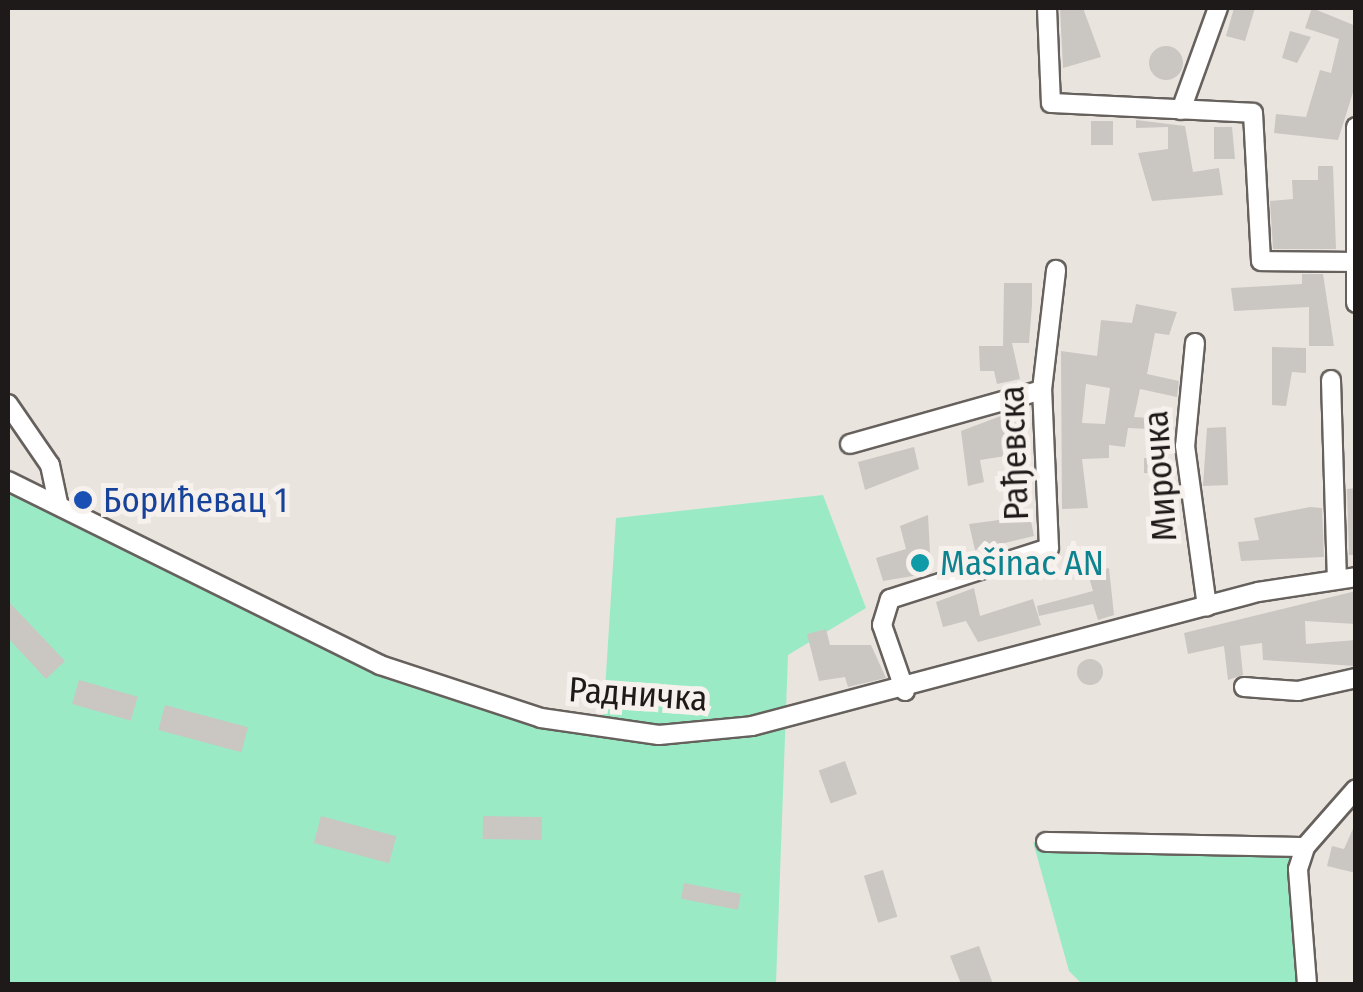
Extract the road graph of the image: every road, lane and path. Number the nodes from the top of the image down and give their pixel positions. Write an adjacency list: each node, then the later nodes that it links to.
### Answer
1 (1047, 8): 3 (street)
2 (1218, 8): 3 (street)
3 (1182, 110): 5 (street)
4 (1356, 127): 5 (street)
5 (1350, 262): 7 (street)
6 (1056, 270): 10 (street, Рађевска)
7 (1356, 303)
8 (1196, 342): 16 (street, Мирочка)
9 (1331, 380): 15 (street)
10 (1042, 390): 12 (street); 19 (street, Рађевска)
11 (8, 404): 14 (street)
12 (850, 444)
13 (8, 481): 14 (street, Радничка)
14 (58, 504): 19 (street, Радничка)
15 (1346, 577): 16 (street, Радничка)
16 (1207, 606): 19 (street, Радничка)
17 (1356, 678): 18 (street)
18 (1244, 687)
19 (906, 691)
20 (1356, 789): 22 (street)
21 (1046, 842): 22 (street)
22 (1305, 846): 23 (street)
23 (1306, 984)

